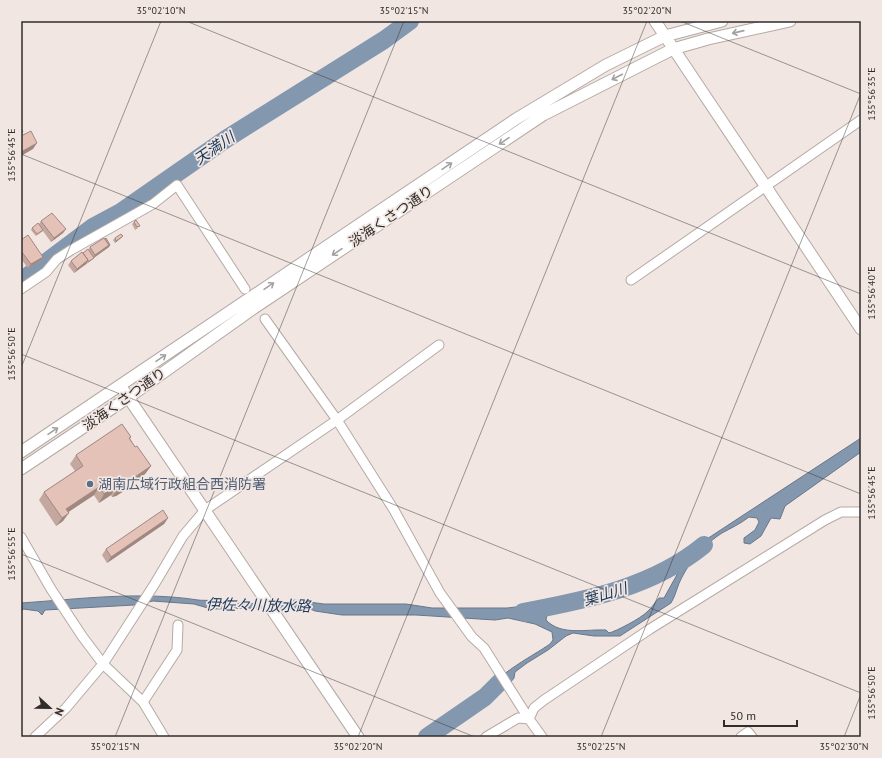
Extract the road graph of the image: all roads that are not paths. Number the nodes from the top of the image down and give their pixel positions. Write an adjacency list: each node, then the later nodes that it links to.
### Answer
1 (655, 21): 4 (street)
2 (722, 21): 4 (street, 淡海くさつ通り)
3 (790, 21): 5 (street, 淡海くさつ通り, one-way to 5)
4 (665, 36): 5 (street); 14 (street, 淡海くさつ通り, one-way to 4)
5 (673, 49): 7 (street); 15 (street, 淡海くさつ通り, one-way to 15)
6 (861, 120): 7 (street)
7 (765, 187): 8 (street); 12 (street)
8 (631, 280)
9 (21, 289): 10 (street)
10 (245, 289)
11 (265, 319): 16 (street)
12 (861, 329)
13 (439, 345): 16 (street)
14 (120, 386): 15 (street); 17 (street, 淡海くさつ通り, one-way to 14)
15 (129, 397): 18 (street, 淡海くさつ通り); 19 (street)
16 (337, 420): 19 (street); 25 (street)
17 (21, 452)
18 (21, 469)
19 (205, 510): 23 (street); 28 (street)
20 (861, 512): 25 (street)
21 (21, 537): 23 (street)
22 (178, 624): 24 (street)
23 (103, 664): 24 (street); 26 (street)
24 (143, 702): 27 (street)
25 (529, 719): 29 (street); 30 (street)
26 (35, 737)
27 (164, 737)
28 (358, 737)
29 (486, 737)
30 (542, 737)
31 (741, 737): 32 (street)
32 (752, 737)

